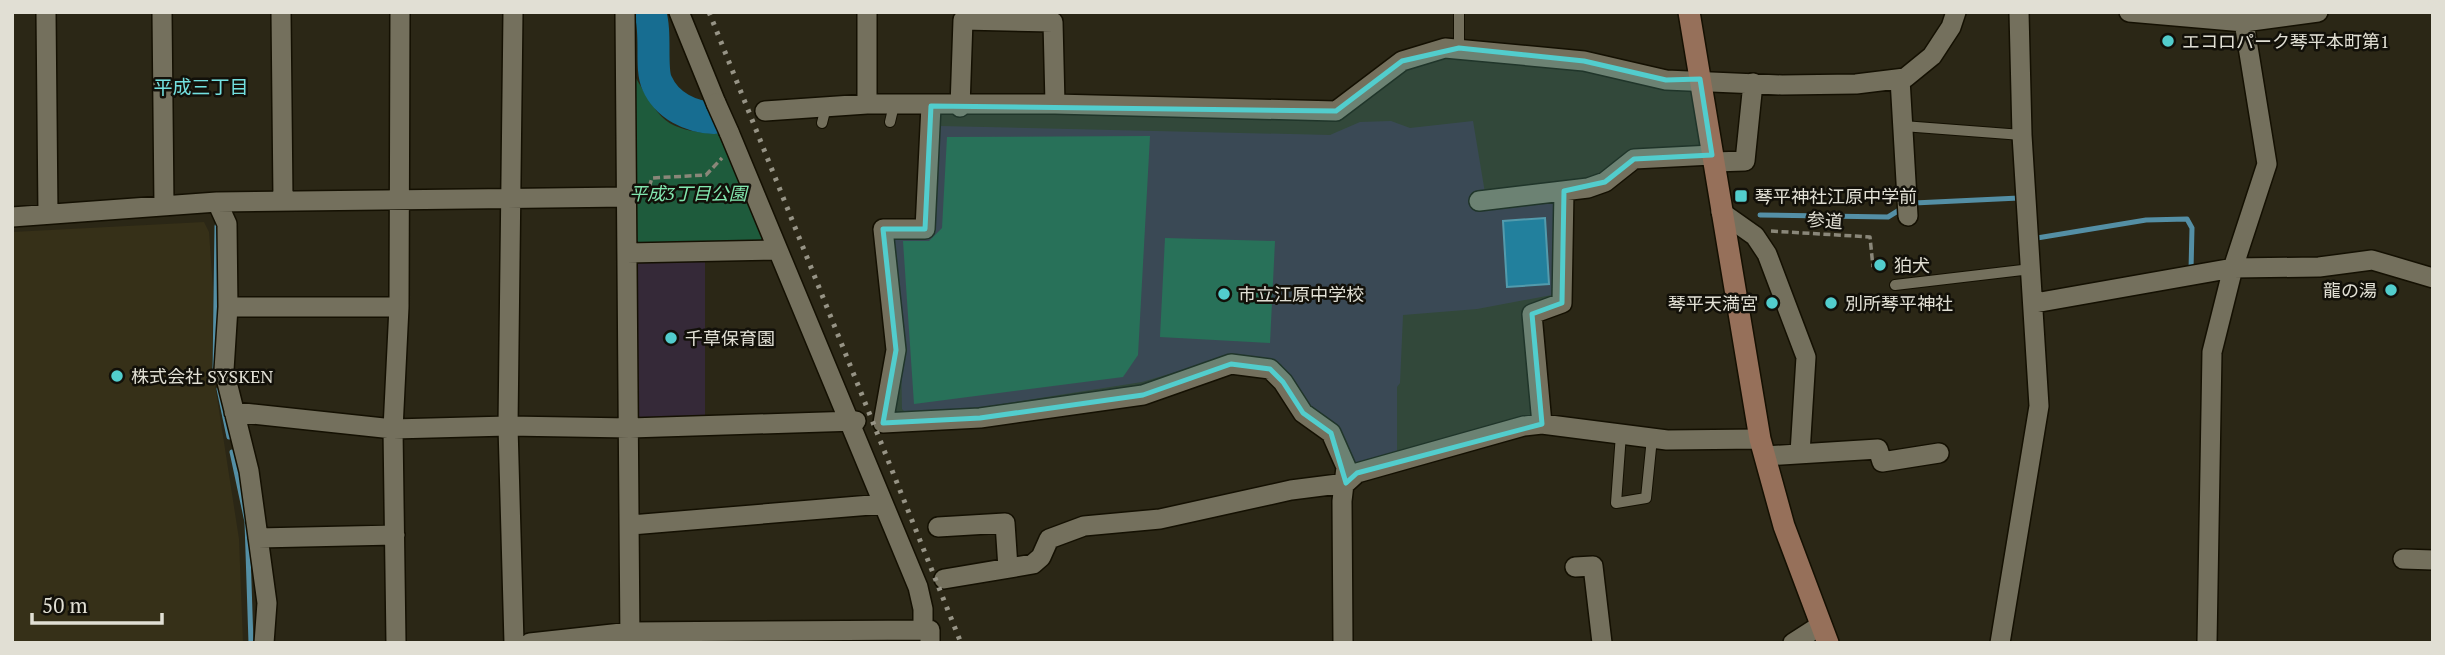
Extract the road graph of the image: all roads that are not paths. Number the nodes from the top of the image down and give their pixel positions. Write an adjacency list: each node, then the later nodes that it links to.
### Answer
1 (46, 12): 37 (street)
2 (162, 12): 35 (street)
3 (281, 12): 30 (street)
4 (400, 12): 32 (street)
5 (513, 12): 31 (street)
6 (625, 12): 29 (street)
7 (679, 12): 40 (street, bridge)
8 (867, 12): 20 (street)
9 (1459, 12): 16 (lane)
10 (1689, 12): 17 (street)
11 (1956, 12): 18 (street)
12 (2019, 12): 26 (street)
13 (2129, 12): 15 (street)
14 (2318, 12): 15 (street)
15 (2244, 22): 42 (street)
16 (1459, 48): 17 (street); 21 (street)
17 (1700, 79): 19 (street); 27 (street)
18 (1900, 79): 19 (street); 25 (street)
19 (1753, 83): 27 (street)
20 (867, 104): 22 (street); 24 (street)
21 (1055, 104): 23 (street); 23 (street)
22 (931, 106): 23 (street); 60 (street)
23 (960, 107)
24 (765, 111)
25 (1903, 127): 26 (lane); 38 (street)
26 (2022, 135): 43 (street)
27 (1713, 158): 28 (street); 36 (street)
28 (1564, 191): 33 (street); 51 (street)
29 (636, 197): 31 (street); 41 (street)
30 (283, 199): 32 (street); 34 (street)
31 (511, 199): 32 (street); 52 (street)
32 (399, 200): 48 (street)
33 (1479, 201)
34 (217, 202): 35 (street); 47 (street)
35 (164, 206): 37 (street)
36 (1721, 212): 57 (street); 58 (street)
37 (47, 215): 39 (street)
38 (1908, 216)
39 (12, 217)
40 (776, 250): 41 (street); 50 (street)
41 (627, 253): 53 (street)
42 (2232, 268): 44 (street); 46 (street); 82 (street)
43 (2032, 269): 45 (lane); 46 (street)
44 (2433, 278)
45 (1895, 285)
46 (2035, 303): 81 (street)
47 (228, 307): 48 (street); 49 (street)
48 (399, 307): 54 (street)
49 (234, 412): 54 (street); 65 (street)
50 (853, 421): 53 (street); 61 (street)
51 (1542, 424): 55 (street); 60 (street)
52 (508, 426): 53 (street); 54 (street); 76 (street)
53 (630, 428): 62 (street)
54 (393, 429): 64 (street)
55 (1621, 434): 56 (street); 56 (lane)
56 (1652, 438): 57 (street)
57 (1763, 448): 58 (street); 71 (street)
58 (1800, 453): 59 (street)
59 (1939, 453)
60 (1346, 483): 69 (street); 78 (street)
61 (883, 504): 62 (street); 72 (street)
62 (631, 525): 73 (street)
63 (937, 527): 69 (street)
64 (395, 535): 65 (street); 75 (street)
65 (258, 538): 74 (street)
66 (2403, 559): 67 (street)
67 (2433, 560)
68 (1575, 567): 79 (street)
69 (1008, 568): 70 (street)
70 (944, 579)
71 (1824, 634): 80 (street)
72 (926, 636): 73 (street)
73 (630, 638): 77 (street)
74 (264, 643)
75 (396, 643)
76 (514, 643)
77 (530, 643)
78 (1343, 643)
79 (1602, 643)
80 (1793, 643)
81 (2000, 643)
82 (2207, 643)

